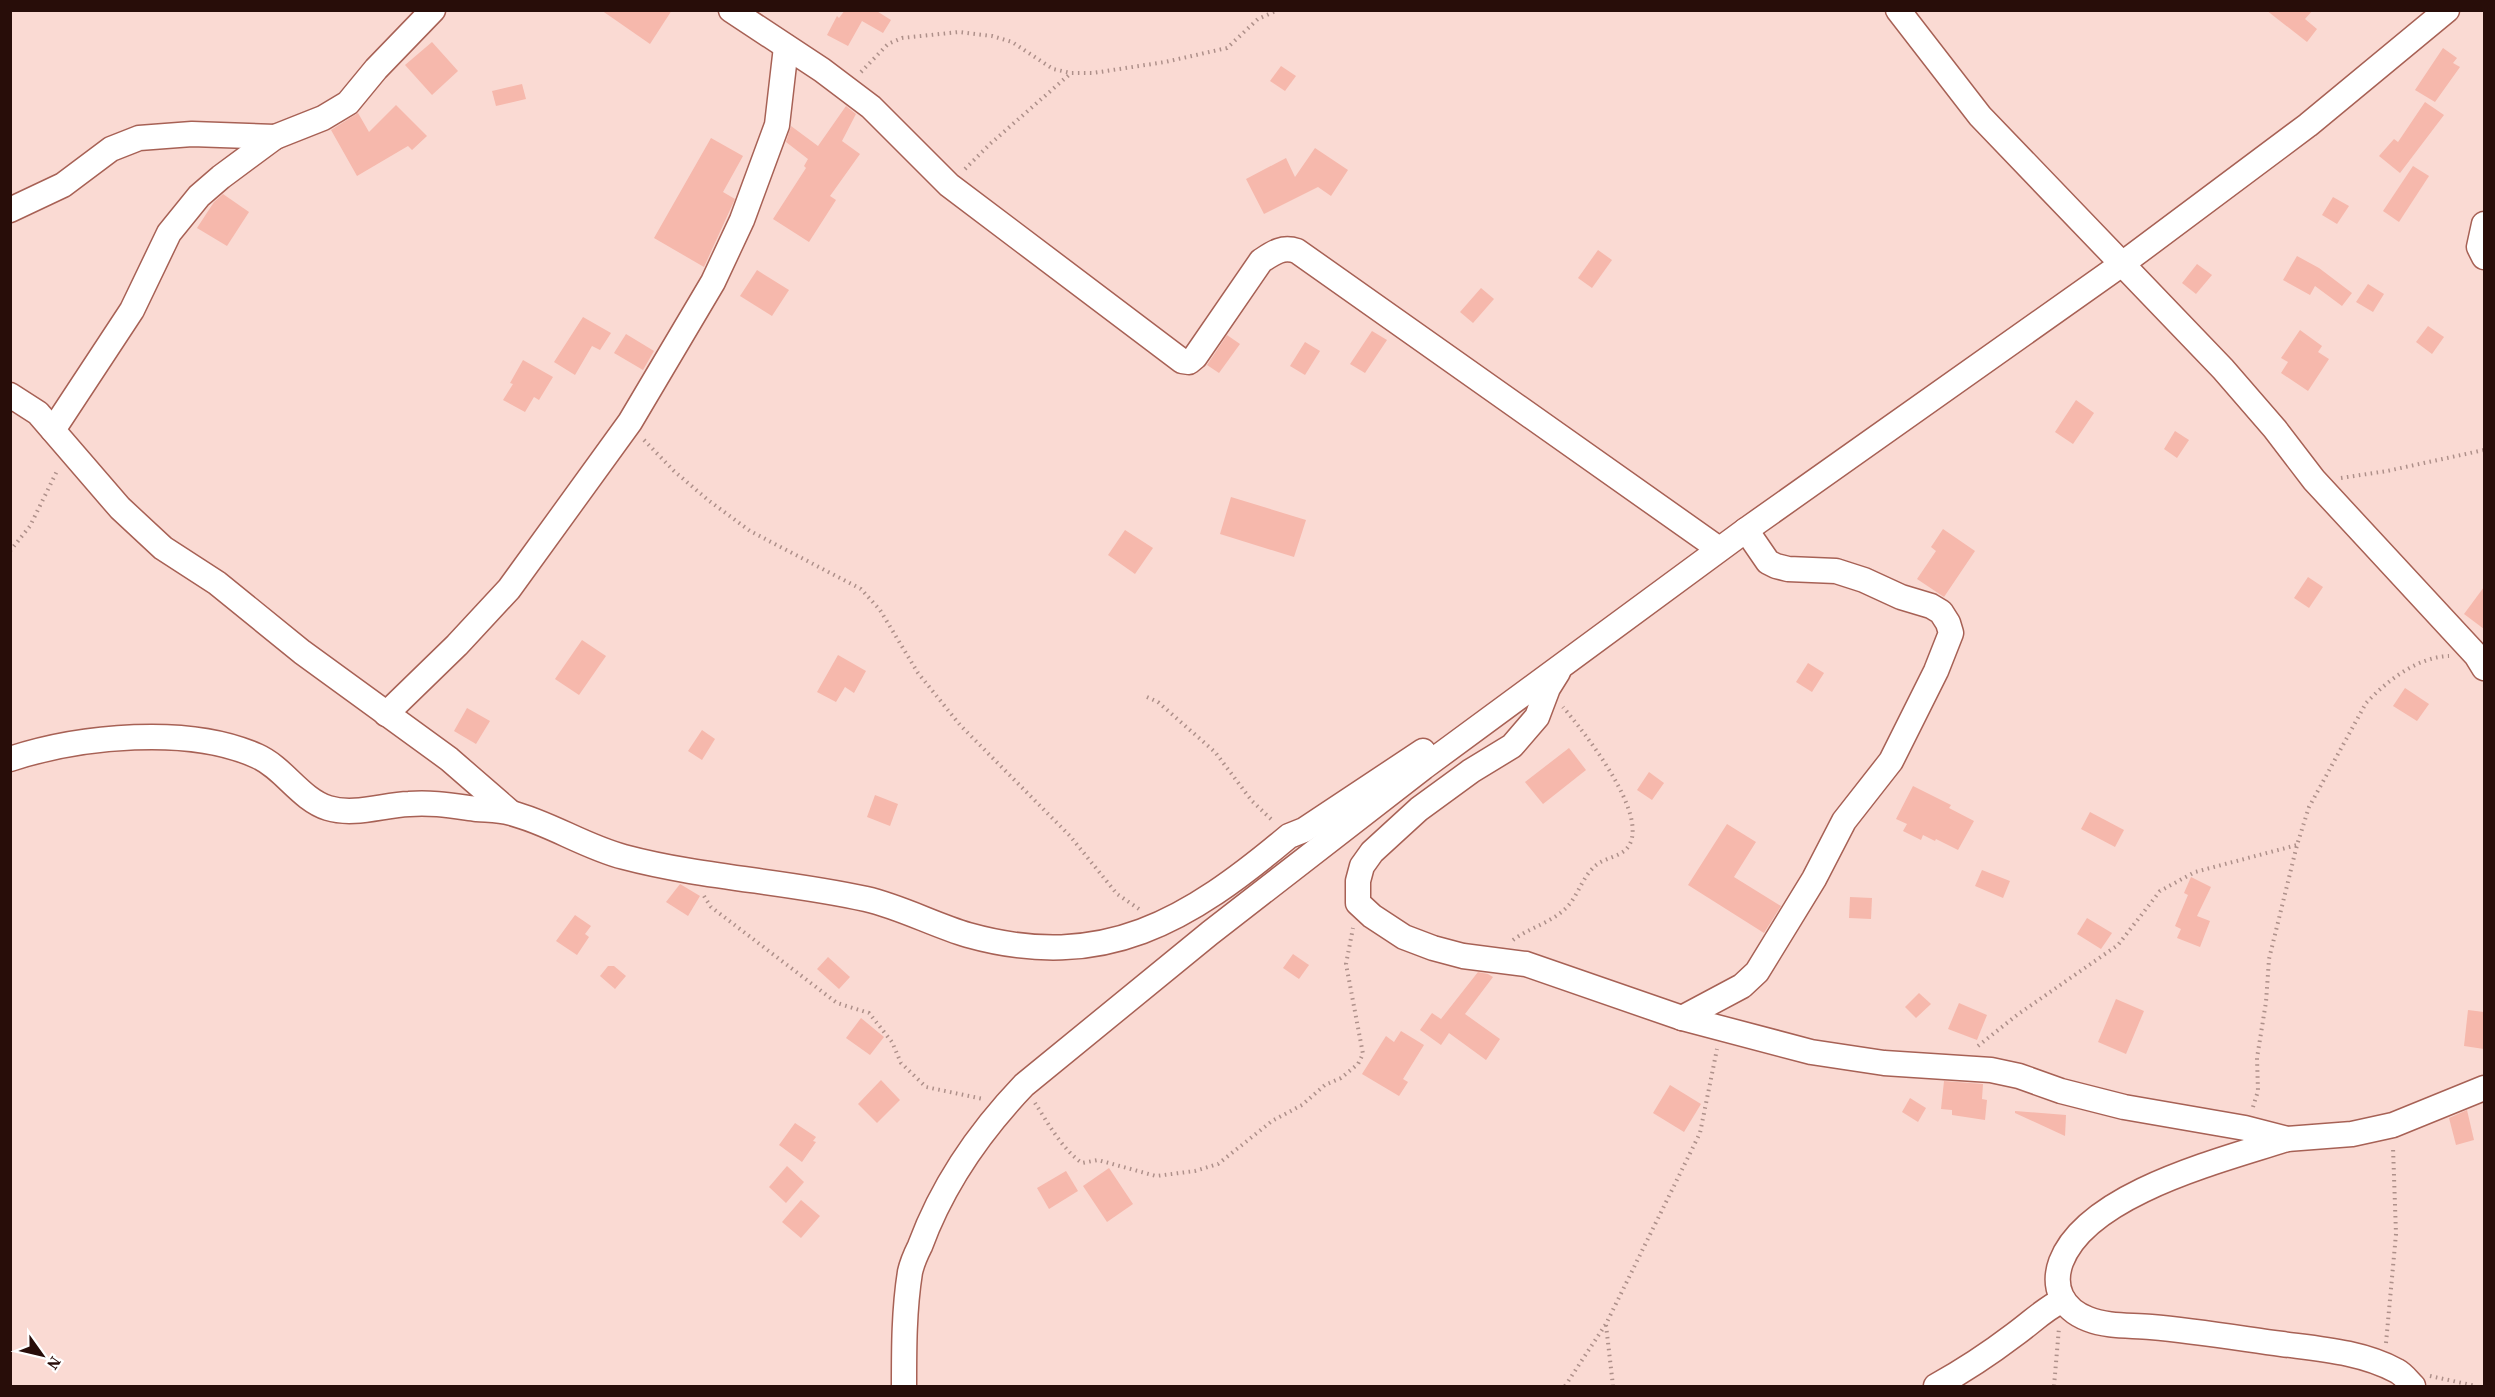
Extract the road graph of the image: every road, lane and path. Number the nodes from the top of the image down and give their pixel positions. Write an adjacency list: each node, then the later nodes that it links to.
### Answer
1 (433, 10): 9 (street)
2 (731, 10): 6 (street)
3 (1278, 10): 7 (path)
4 (1898, 10): 14 (street)
5 (2447, 10): 14 (street)
6 (786, 47): 8 (street); 16 (street)
7 (1071, 73): 8 (path); 10 (path)
8 (846, 88): 10 (street)
9 (275, 138): 11 (street); 17 (street)
10 (949, 185): 21 (street)
11 (10, 210)
12 (2484, 224): 13 (street)
13 (2484, 257)
14 (2122, 264): 19 (street); 20 (street)
15 (10, 395): 17 (street)
16 (630, 422): 27 (street); 35 (path)
17 (59, 437): 22 (path); 27 (street)
18 (2484, 450): 19 (path)
19 (2314, 480): 23 (street)
20 (1746, 530): 21 (street); 37 (street)
21 (1719, 549): 24 (street)
22 (10, 551)
23 (2480, 662): 32 (path)
24 (1561, 667): 25 (street); 28 (street)
25 (1548, 688): 34 (street); 36 (path)
26 (1147, 697): 31 (path)
27 (386, 714): 30 (street)
28 (1486, 722): 31 (street); 40 (street)
29 (10, 759): 30 (street)
30 (510, 812): 35 (street)
31 (1289, 836): 35 (street)
32 (2297, 845): 39 (path); 44 (path)
33 (701, 890): 42 (path)
34 (1358, 903): 36 (street); 40 (path)
35 (1167, 921)
36 (1486, 960): 37 (street)
37 (1682, 1018): 38 (street)
38 (1720, 1027): 39 (street); 47 (path)
39 (1954, 1066): 44 (street)
40 (1024, 1085): 42 (street)
41 (2484, 1088): 43 (street)
42 (1003, 1107): 49 (street)
43 (2393, 1125): 45 (street); 48 (path)
44 (2245, 1128): 45 (street)
45 (2286, 1139): 46 (street)
46 (2058, 1302): 48 (street); 52 (street); 53 (path)
47 (1606, 1324): 50 (path); 51 (path)
48 (2398, 1374): 54 (path)
49 (904, 1386)
50 (1565, 1386)
51 (1613, 1386)
52 (1936, 1386)
53 (2054, 1386)
54 (2476, 1386)

